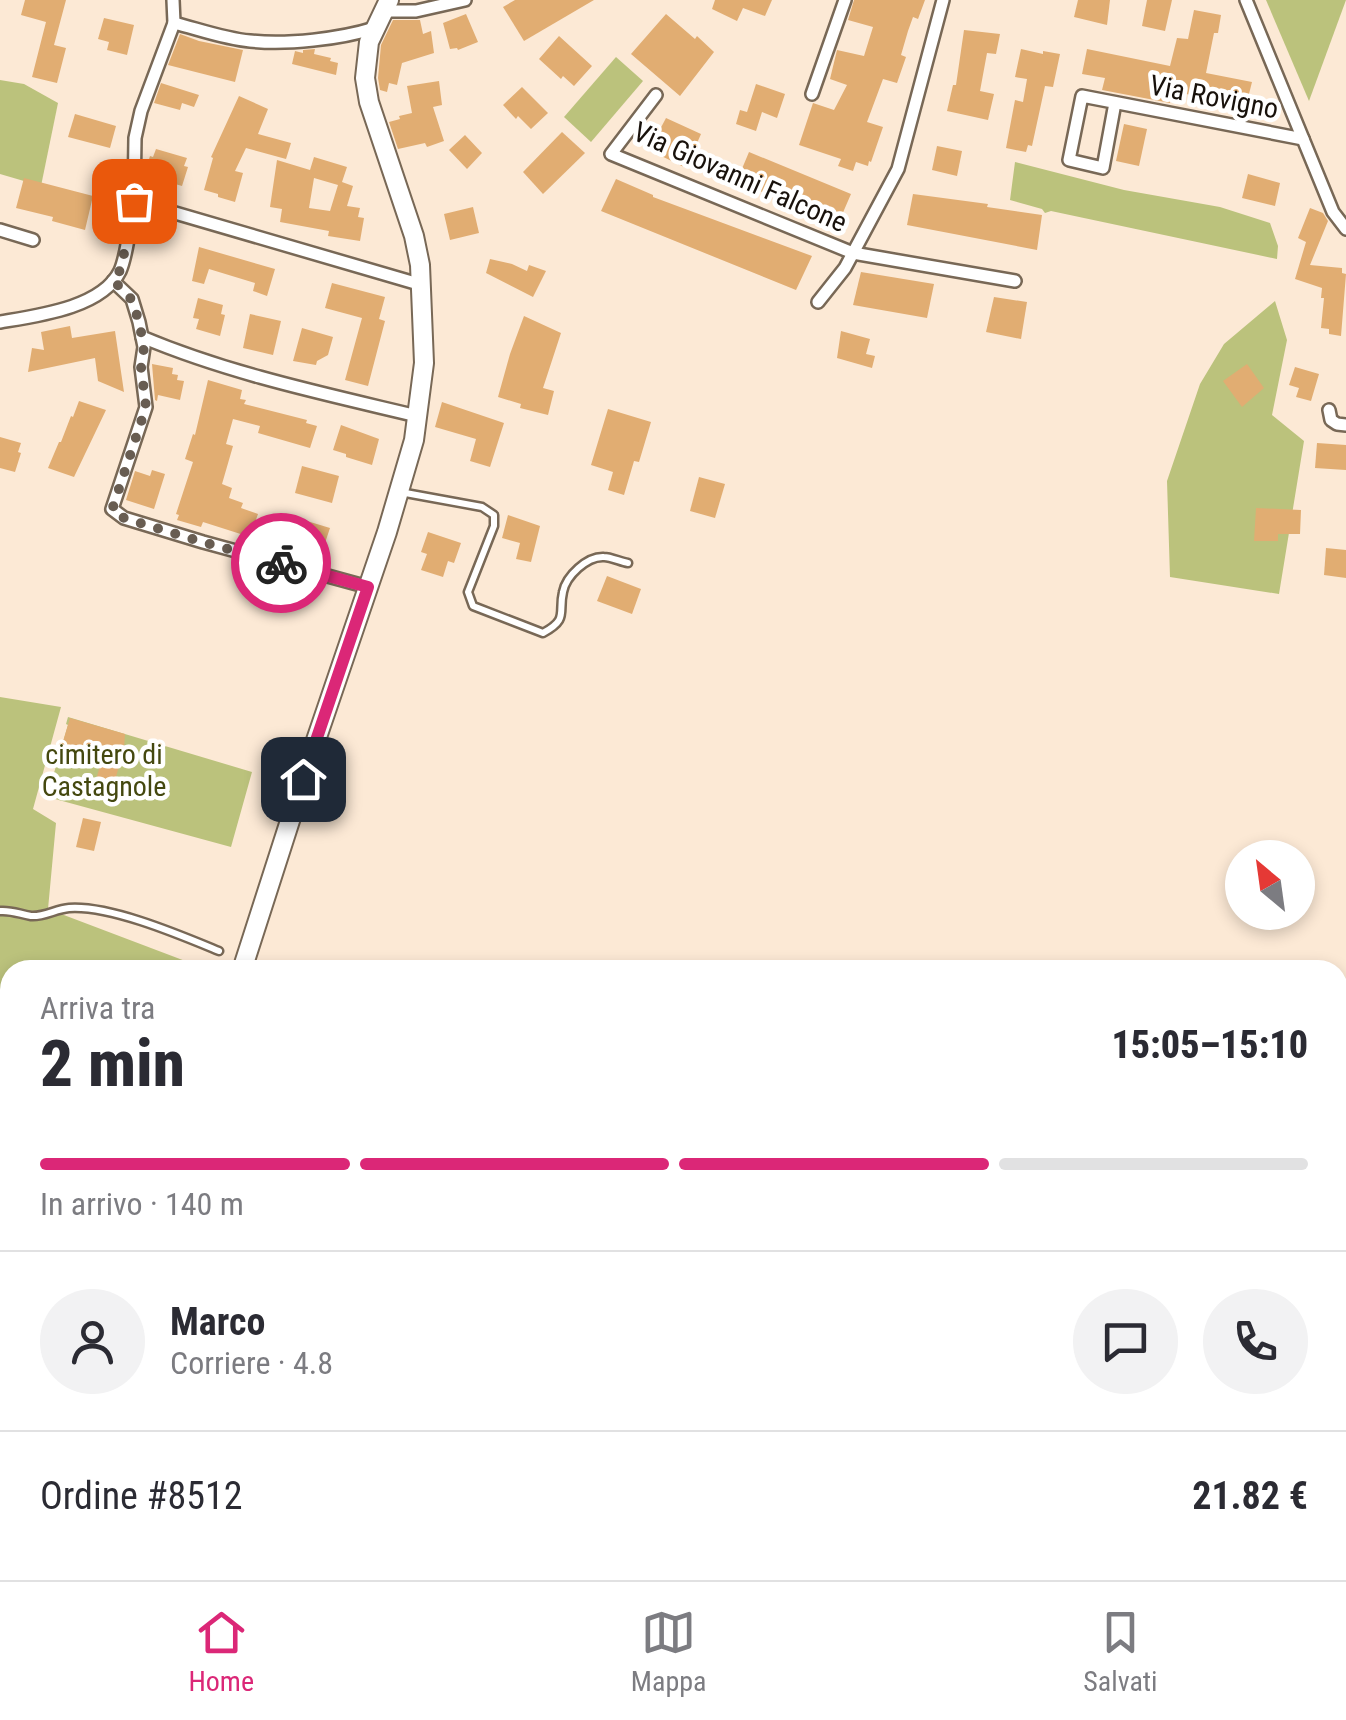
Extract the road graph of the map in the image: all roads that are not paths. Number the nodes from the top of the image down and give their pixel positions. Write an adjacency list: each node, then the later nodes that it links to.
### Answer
1 (174, 0): 7 (street)
2 (465, 0): 6 (street)
3 (845, 0): 8 (street)
4 (942, 0): 16 (street)
5 (1246, 0): 11 (street)
6 (382, 13): 7 (street); 19 (main road)
7 (174, 22): 12 (street)
8 (812, 94)
9 (656, 95): 16 (street, Via Giovanni Falcone)
10 (1116, 104): 10 (street, Via Rovigno); 11 (street, Via Rovigno)
11 (1303, 139): 13 (street)
12 (134, 201): 17 (street); 19 (street)
13 (1346, 229)
14 (0, 230): 15 (street)
15 (32, 240)
16 (853, 253): 18 (street); 20 (street)
17 (113, 280): 21 (street); 22 (street)
18 (1015, 280)
19 (422, 285): 24 (main road)
20 (818, 302)
21 (0, 322)
22 (142, 337): 24 (street); 28 (street)
23 (1330, 410): 25 (street)
24 (418, 416): 26 (main road)
25 (1346, 425)
26 (399, 492): 27 (lane); 28 (main road)
27 (628, 563)
28 (368, 587): 31 (main road)
29 (0, 910): 30 (lane)
30 (219, 951)
31 (245, 960)

